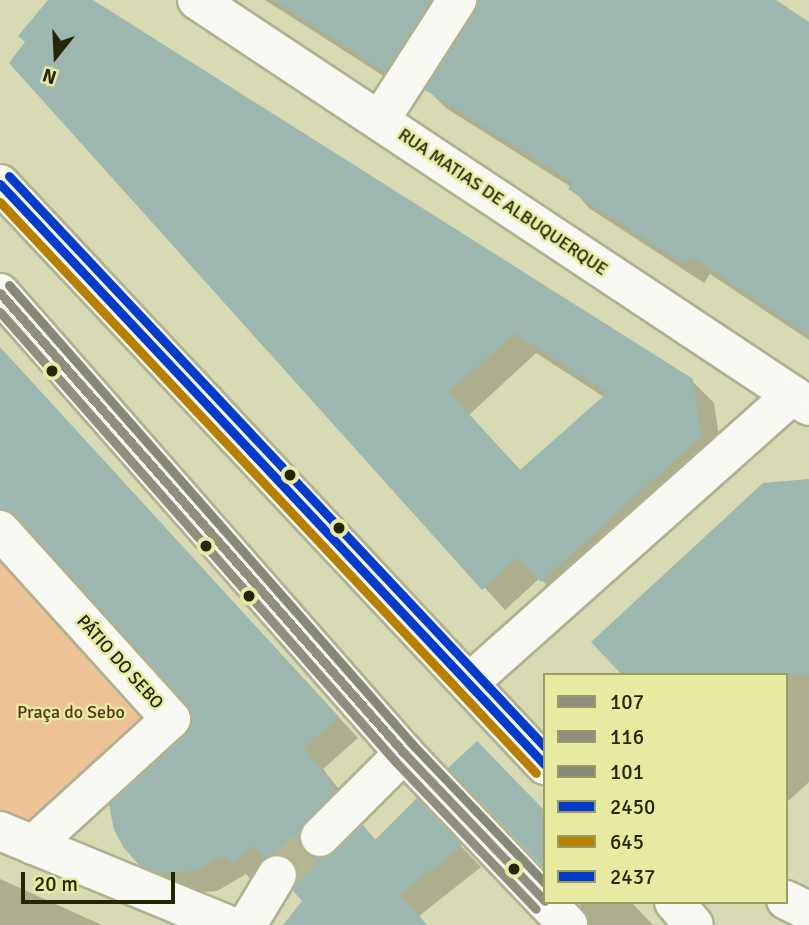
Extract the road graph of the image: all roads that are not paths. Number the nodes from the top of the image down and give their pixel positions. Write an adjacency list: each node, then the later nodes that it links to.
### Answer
1 (197, 0): 3 (street, RUA MATIAS DE ALBUQUERQUE)
2 (457, 0): 3 (street)
3 (380, 120): 6 (street, RUA MATIAS DE ALBUQUERQUE)
4 (0, 184): 8 (street)
5 (0, 293): 9 (street)
6 (800, 400): 8 (street)
7 (0, 530): 12 (street, PÁTIO DO SEBO)
8 (469, 683): 10 (street)
9 (404, 753): 11 (street); 14 (street)
10 (543, 763)
11 (320, 837)
12 (16, 838): 19 (street)
13 (277, 875): 20 (street)
14 (543, 900)
15 (788, 901): 18 (street)
16 (547, 904): 21 (street)
17 (676, 904): 22 (street)
18 (809, 911)
19 (228, 925)
20 (247, 925)
21 (568, 925)
22 (694, 925)

